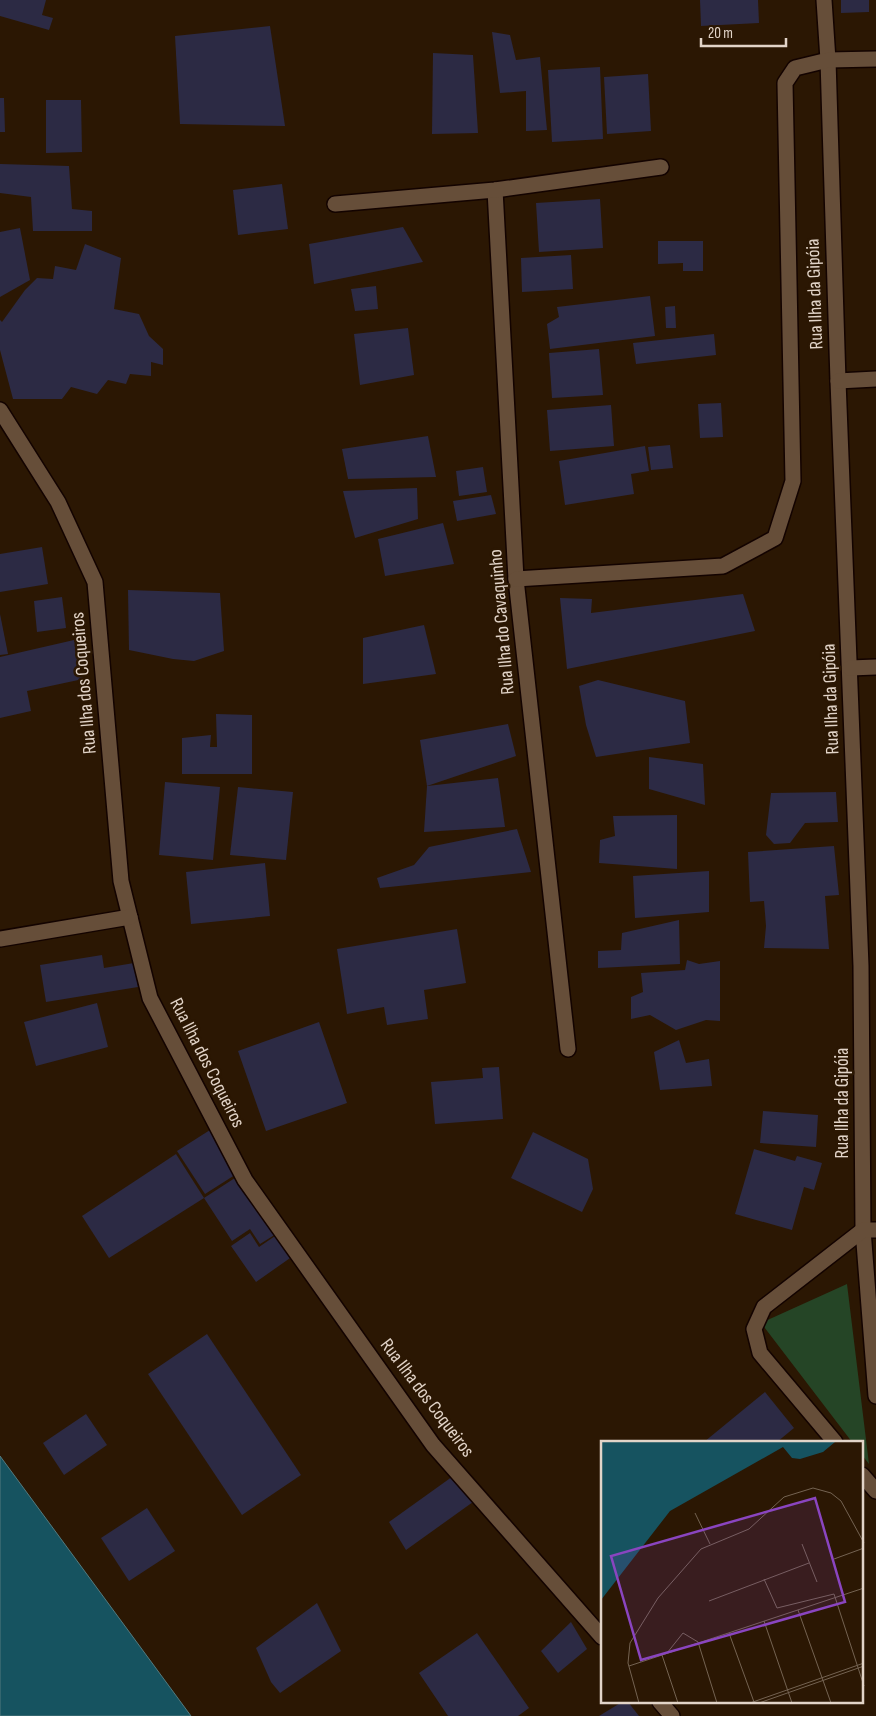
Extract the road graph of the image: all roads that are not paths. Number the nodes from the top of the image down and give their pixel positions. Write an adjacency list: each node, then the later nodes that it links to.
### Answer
1 (824, 0): 3 (street, Rua Ilha da Gipóia)
2 (876, 59): 3 (street)
3 (828, 60): 8 (street, Rua Ilha da Gipóia); 10 (street)
4 (661, 167): 5 (street)
5 (496, 190): 6 (street); 10 (street, Rua Ilha do Cavaquinho)
6 (335, 204)
7 (876, 378): 8 (street)
8 (838, 381): 12 (street, Rua Ilha da Gipóia)
9 (0, 410): 13 (street, Rua Ilha dos Coqueiros)
10 (516, 579): 16 (street, Rua Ilha do Cavaquinho)
11 (876, 667): 12 (street)
12 (850, 668): 15 (street, Rua Ilha da Gipóia)
13 (130, 917): 14 (street); 22 (street, Rua Ilha dos Coqueiros)
14 (0, 940)
15 (869, 966): 17 (street, Rua Ilha da Gipóia)
16 (568, 1049)
17 (869, 1230): 18 (street, Rua Ilha da Gipóia); 19 (street)
18 (876, 1396)
19 (834, 1441)
20 (864, 1477): 21 (street)
21 (876, 1491)
22 (601, 1636)
23 (662, 1704): 24 (street)
24 (672, 1716)

